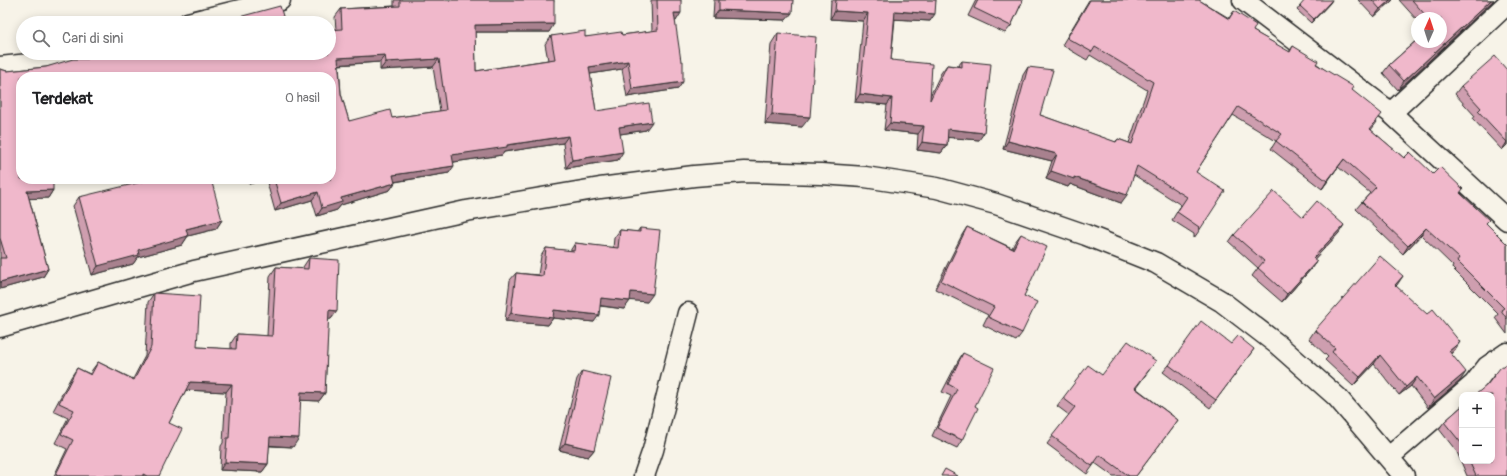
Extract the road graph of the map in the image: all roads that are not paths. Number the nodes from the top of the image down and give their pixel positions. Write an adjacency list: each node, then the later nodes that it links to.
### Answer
1 (280, 0): 4 (street)
2 (1242, 0): 7 (street)
3 (1507, 4): 7 (street)
4 (216, 16)
5 (50, 60): 6 (street)
6 (0, 67)
7 (1391, 114): 8 (street)
8 (1507, 220)
9 (688, 313): 13 (street)
10 (0, 327): 12 (street)
11 (1507, 353): 12 (street)
12 (1389, 457): 14 (street)
13 (644, 476)
14 (1404, 476)

